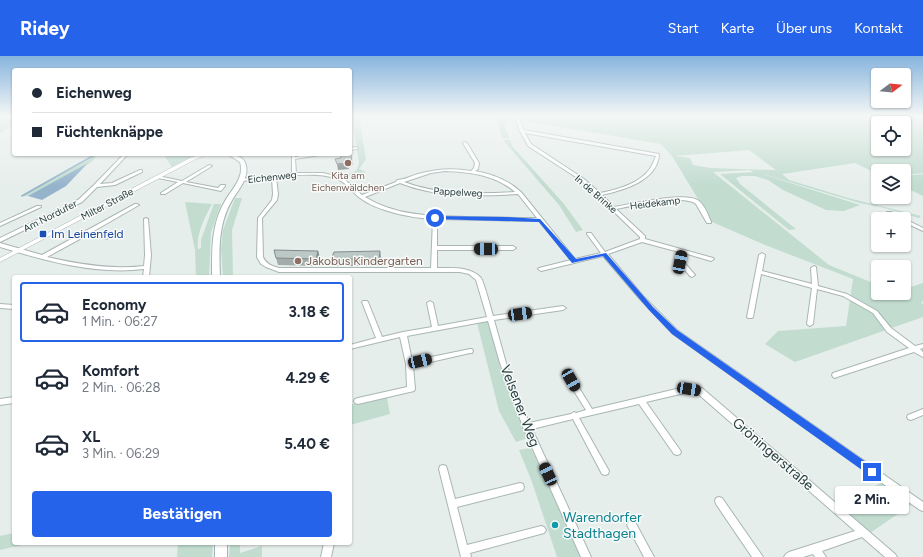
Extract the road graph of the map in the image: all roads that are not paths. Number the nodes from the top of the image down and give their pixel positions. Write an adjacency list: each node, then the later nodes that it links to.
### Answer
1 (526, 139): 25 (street, In de Brinke)
2 (571, 139): 25 (street)
3 (465, 144): 14 (street)
4 (356, 148): 5 (street)
5 (352, 149)
6 (124, 156): 21 (street, Am Nordufer)
7 (196, 156): 11 (street, Milter Straße)
8 (200, 156): 11 (street, Milter Straße)
9 (233, 156): 18 (main road)
10 (293, 156): 15 (street)
11 (192, 159): 17 (street, Milter Straße)
12 (210, 166): 20 (street)
13 (141, 171): 21 (street)
14 (474, 172): 19 (street); 24 (street)
15 (294, 174): 16 (street, Eichenweg); 26 (street, Eichenweg)
16 (274, 176): 18 (street, Eichenweg); 55 (street)
17 (159, 177): 20 (street); 45 (street, Milter Straße)
18 (241, 180): 59 (main road)
19 (398, 181): 24 (street, Pappelweg); 26 (street)
20 (182, 182): 22 (street); 23 (street)
21 (96, 186): 40 (street, Am Nordufer)
22 (208, 188)
23 (163, 192)
24 (519, 193): 32 (street)
25 (598, 194): 29 (street, In de Brinke)
26 (361, 197): 30 (street, Eichenweg)
27 (137, 206): 37 (street)
28 (39, 207): 35 (street)
29 (613, 208): 33 (street, Heidekamp); 41 (street, In de Brinke)
30 (435, 218): 32 (street, Eichenweg); 43 (street)
31 (146, 220): 53 (street)
32 (540, 220): 52 (street)
33 (709, 222)
34 (911, 224): 36 (street)
35 (0, 225)
36 (923, 230)
37 (88, 232): 39 (street); 49 (street)
38 (589, 234): 47 (street)
39 (106, 237)
40 (0, 240)
41 (642, 240): 46 (street); 47 (street)
42 (0, 245): 45 (street)
43 (435, 248): 44 (street); 55 (street)
44 (513, 248)
45 (18, 250): 49 (street); 51 (street, Milter Straße)
46 (682, 251): 50 (street); 60 (street)
47 (604, 254): 52 (street); 96 (street)
48 (762, 254): 57 (street)
49 (42, 257): 53 (street)
50 (710, 259)
51 (0, 260)
52 (574, 261): 56 (street)
53 (147, 267): 58 (street)
54 (814, 268): 61 (street)
55 (434, 270): 68 (street, Velsener Weg)
56 (541, 270)
57 (759, 272): 61 (street); 67 (street)
58 (146, 275)
59 (216, 275)
60 (692, 275)
61 (815, 286): 69 (street); 75 (street)
62 (365, 302): 72 (street)
63 (430, 303): 70 (street)
64 (0, 306): 65 (street)
65 (12, 307)
66 (563, 308): 68 (street)
67 (750, 317)
68 (491, 318): 70 (street); 89 (street, Velsener Weg)
69 (810, 324)
70 (435, 328): 71 (street)
71 (403, 334): 72 (street); 78 (street)
72 (380, 339): 73 (street)
73 (352, 346)
74 (923, 346): 75 (street)
75 (914, 349): 77 (street); 79 (street)
76 (470, 351): 78 (street)
77 (923, 355)
78 (409, 364): 83 (street)
79 (835, 375)
80 (571, 380): 85 (street)
81 (12, 400): 84 (street)
82 (641, 400): 85 (street, Gröningerstraße); 90 (street); 99 (street, Gröningerstraße)
83 (358, 401)
84 (0, 402)
85 (590, 411): 87 (street, Gröningerstraße)
86 (923, 412): 88 (street)
87 (574, 415): 89 (street, Gröningerstraße); 92 (street)
88 (911, 417)
89 (527, 427): 106 (street, Velsener Weg)
90 (677, 452)
91 (443, 469): 95 (street)
92 (605, 471)
93 (520, 487): 95 (street)
94 (719, 502): 108 (street)
95 (452, 504): 103 (street)
96 (923, 507)
97 (632, 525): 107 (street)
98 (541, 530): 103 (street)
99 (864, 532): 102 (street); 111 (street, Gröningerstraße)
100 (221, 545): 104 (main road)
101 (329, 545): 105 (street)
102 (815, 549): 109 (street); 110 (street)
103 (466, 554)
104 (221, 557)
105 (326, 557)
106 (586, 557)
107 (650, 557)
108 (758, 557)
109 (789, 557)
110 (821, 557)
111 (892, 557)

